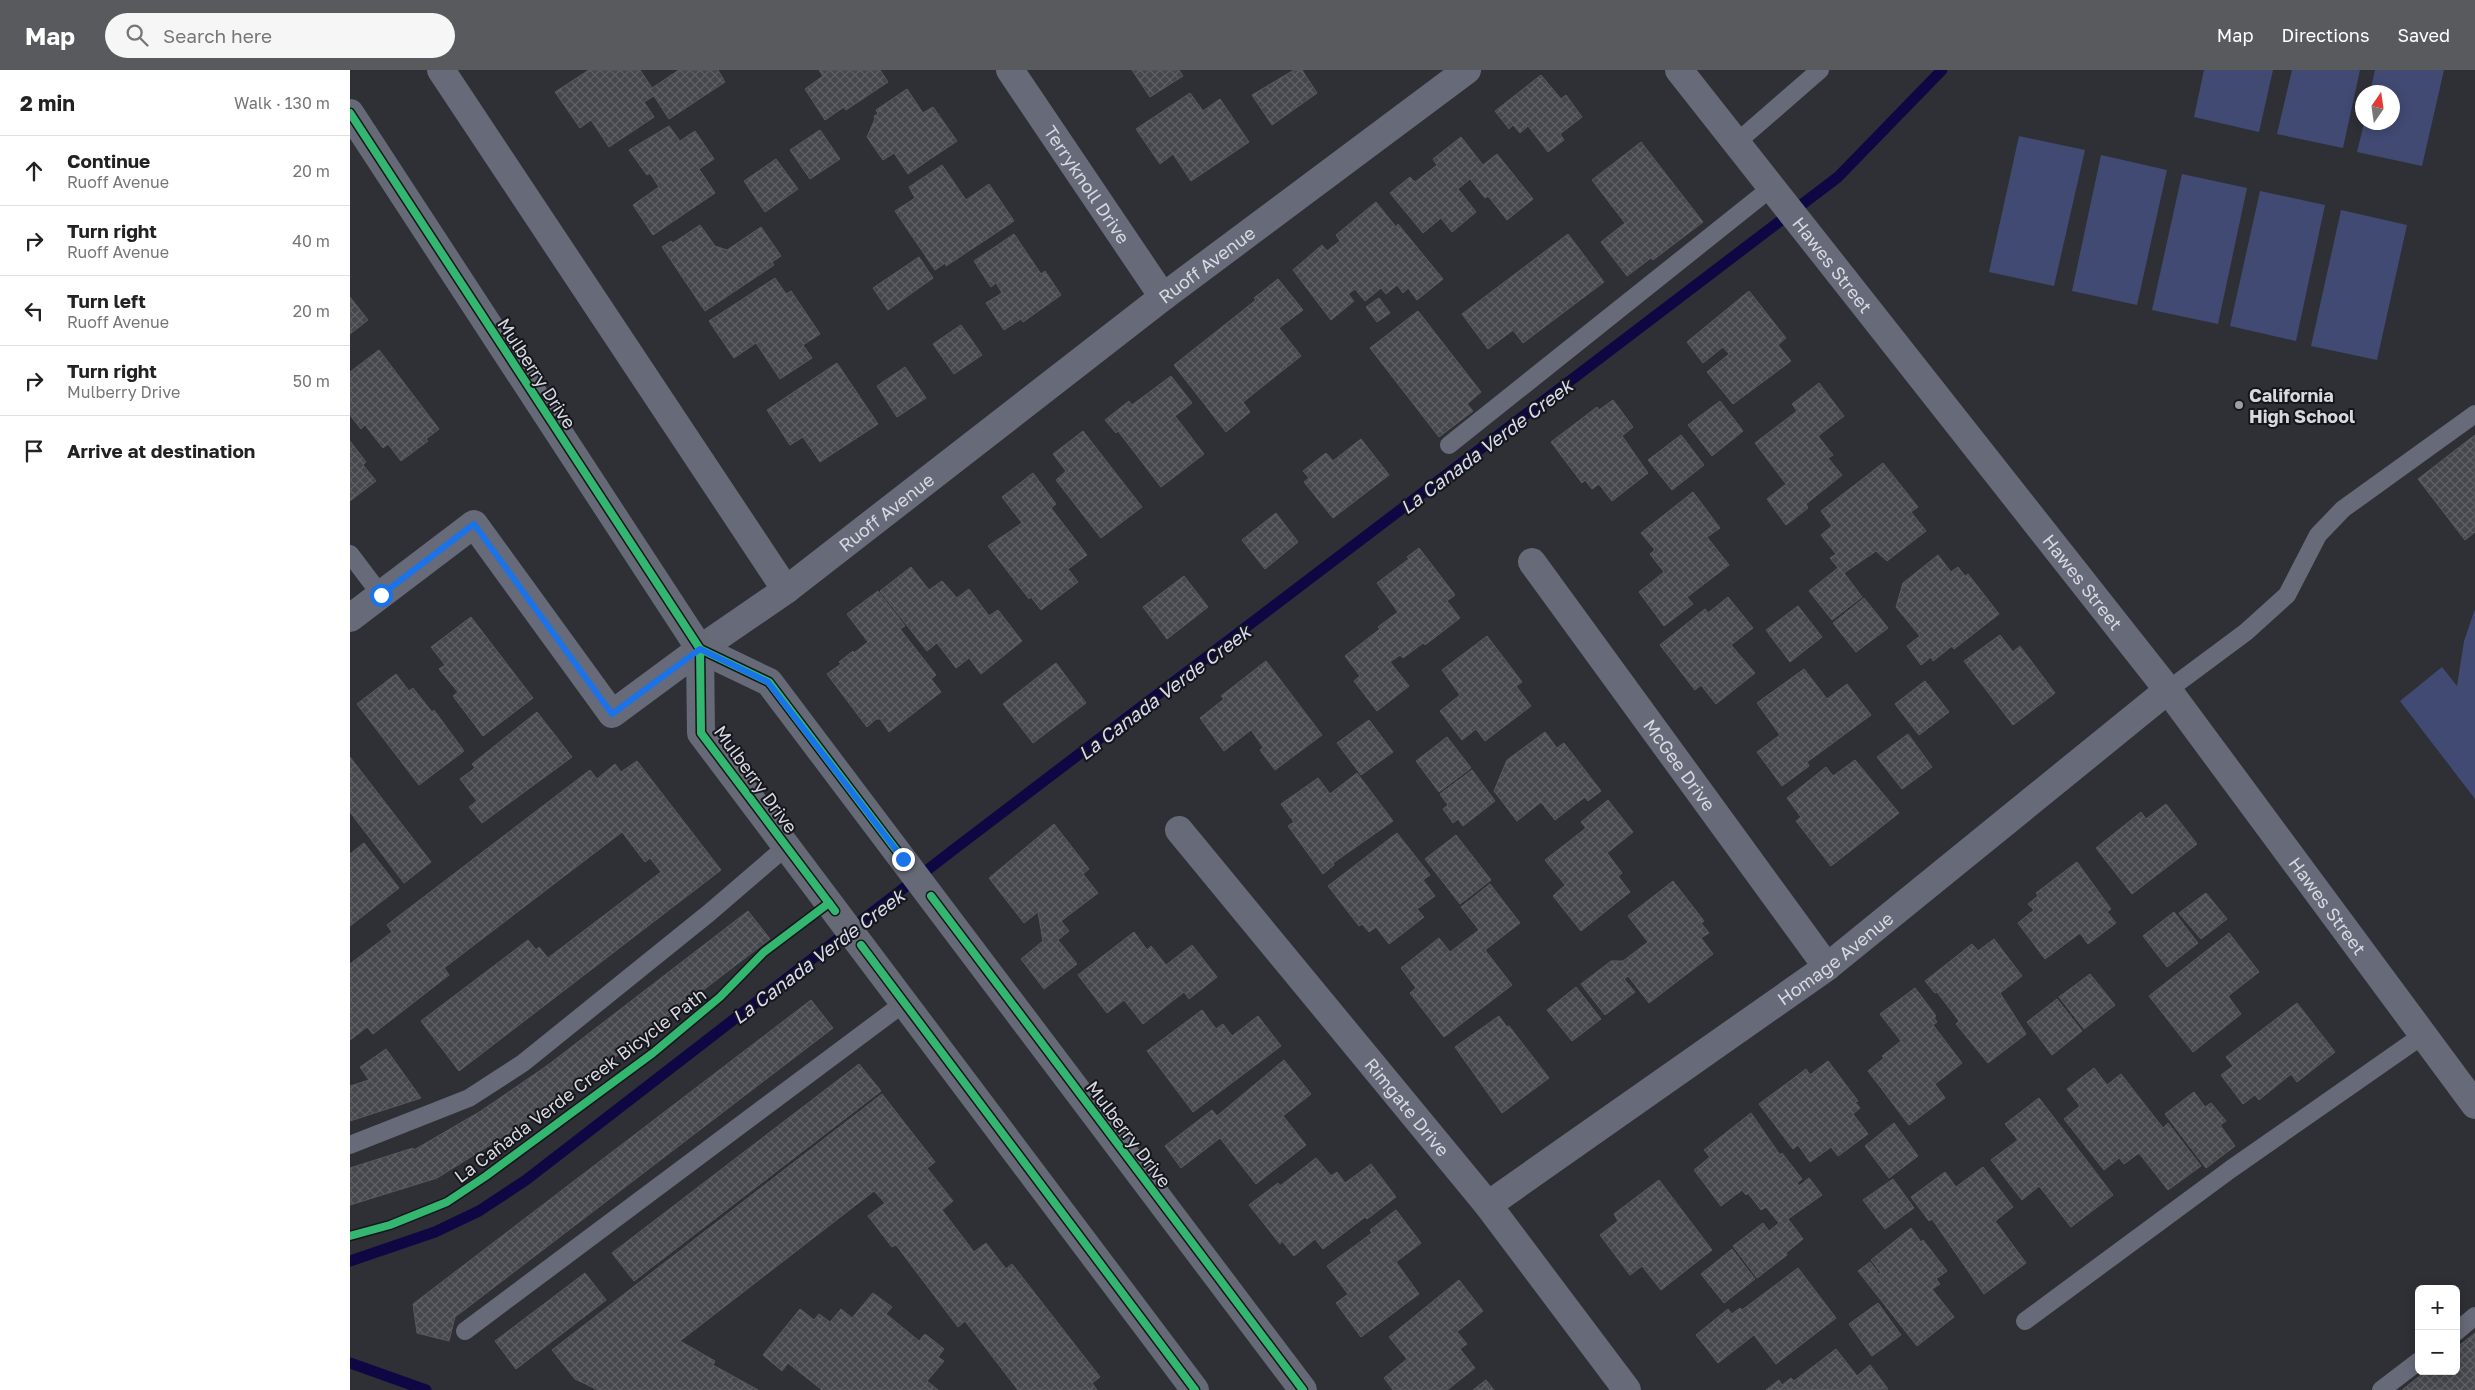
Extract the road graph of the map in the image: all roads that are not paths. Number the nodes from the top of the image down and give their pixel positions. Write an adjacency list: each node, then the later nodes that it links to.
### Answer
1 (441, 70): 14 (street)
2 (1010, 70): 9 (street, Terryknoll Drive)
3 (1468, 70): 9 (street, Ruoff Avenue)
4 (1679, 70): 7 (street, Hawes Street)
5 (1820, 70): 7 (lane)
6 (350, 113): 17 (main road, Mulberry Drive)
7 (1736, 143): 8 (street, Hawes Street)
8 (1775, 192): 11 (lane); 18 (street, Hawes Street)
9 (1163, 297): 14 (street, Ruoff Avenue)
10 (2475, 414): 18 (lane)
11 (1448, 445)
12 (350, 554): 15 (lane)
13 (1532, 562): 21 (street, McGee Drive)
14 (786, 590): 17 (street, Ruoff Avenue)
15 (381, 595): 16 (street, Ruoff Avenue); 17 (street, Ruoff Avenue)
16 (350, 618)
17 (700, 649): 20 (main road, Mulberry Drive); 33 (main road, Mulberry Drive)
18 (2168, 690): 21 (street, Homage Avenue); 23 (street, Hawes Street)
19 (1179, 830): 26 (street, Rimgate Drive)
20 (786, 846): 22 (main road, Mulberry Drive); 25 (lane)
21 (1827, 967): 26 (street, Homage Avenue)
22 (904, 1003): 30 (lane); 32 (main road, Mulberry Drive)
23 (2423, 1035): 24 (street, Hawes Street); 28 (lane)
24 (2475, 1105)
25 (350, 1145)
26 (1488, 1205): 34 (street, Rimgate Drive)
27 (2475, 1316): 29 (lane)
28 (2025, 1321)
29 (2458, 1330)
30 (465, 1331)
31 (2415, 1364): 35 (lane)
32 (1195, 1390)
33 (1304, 1390)
34 (1627, 1390)
35 (2381, 1390)

